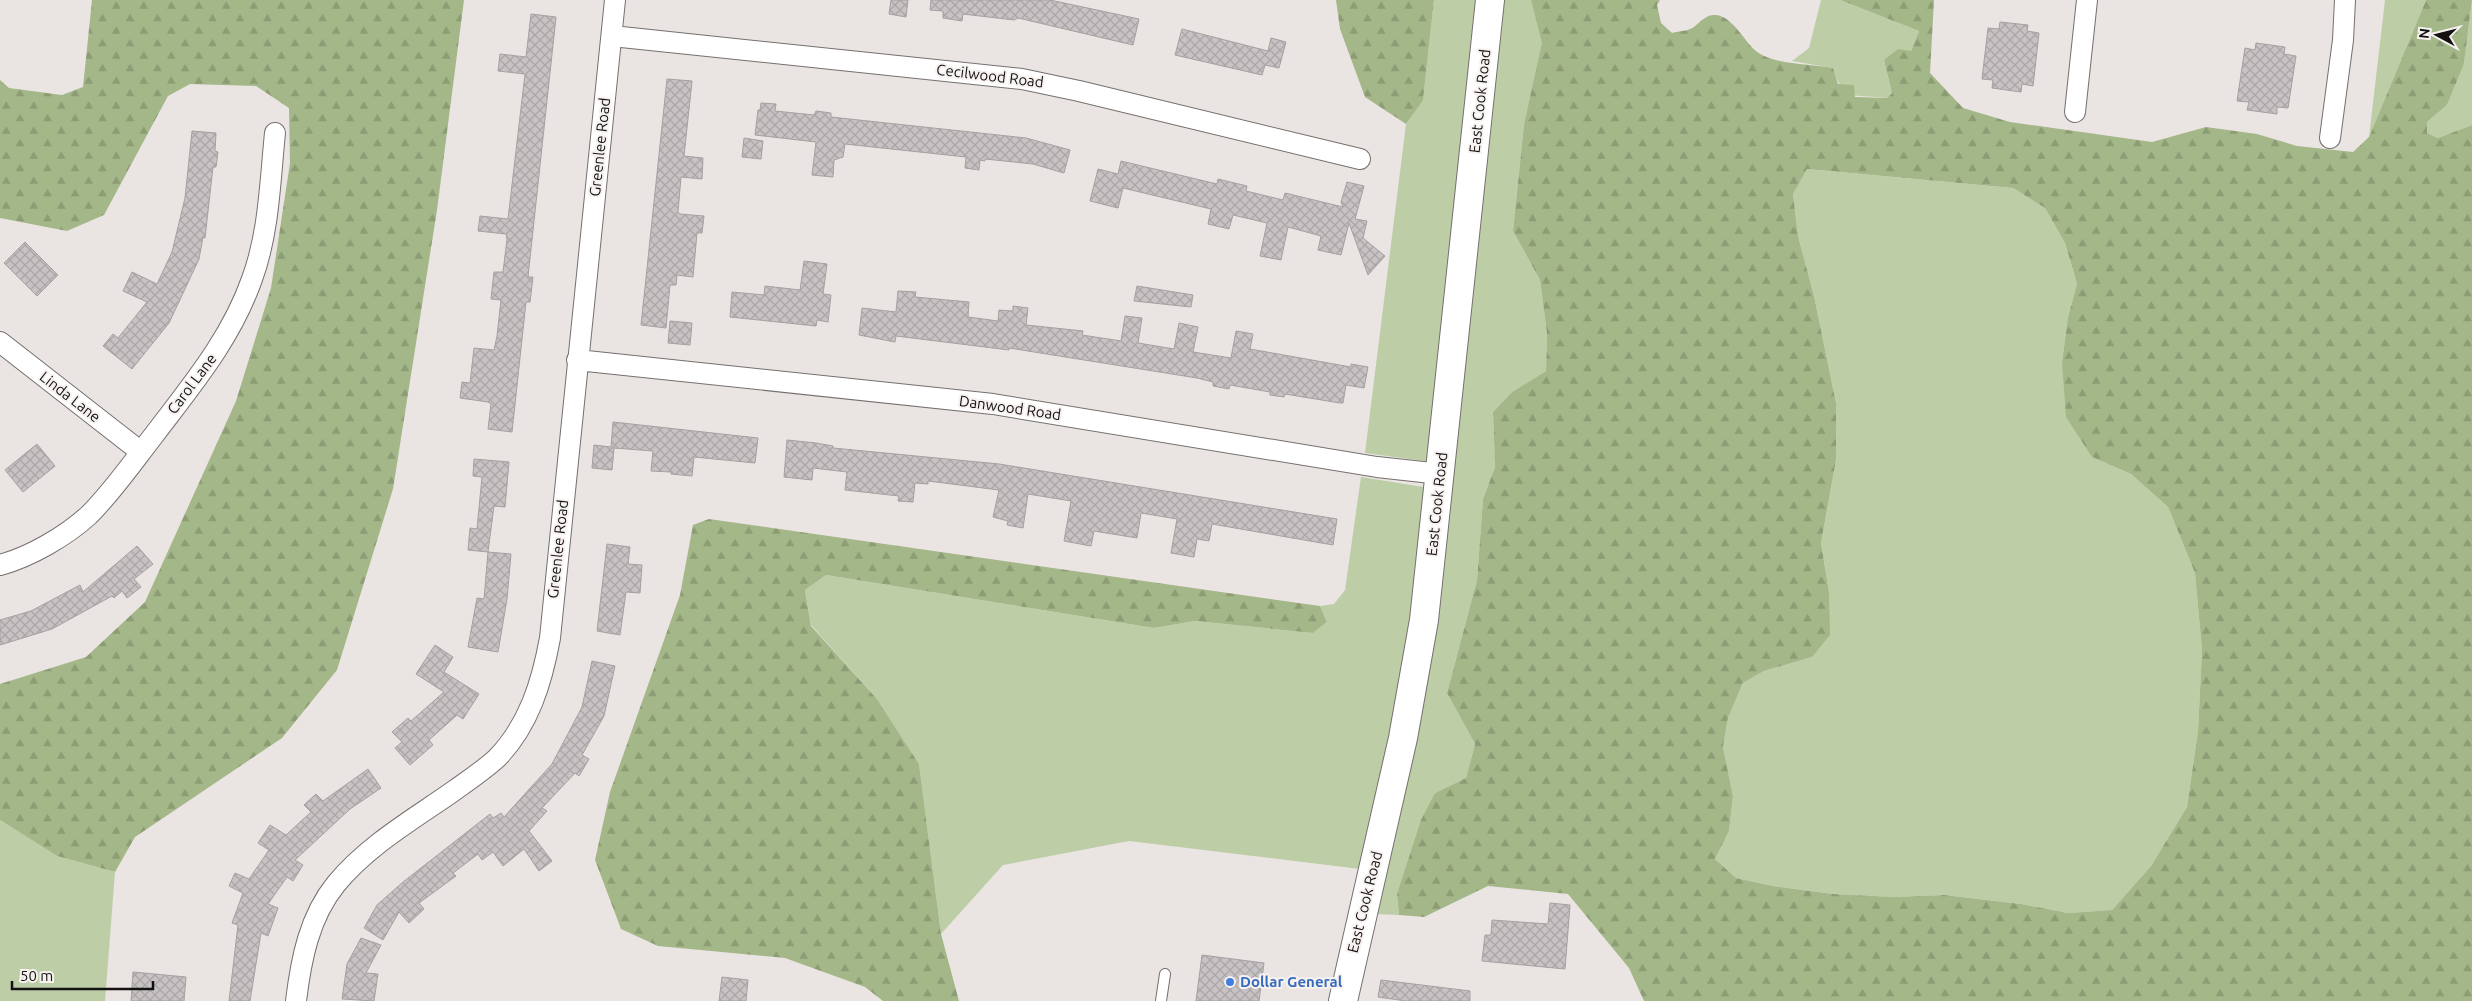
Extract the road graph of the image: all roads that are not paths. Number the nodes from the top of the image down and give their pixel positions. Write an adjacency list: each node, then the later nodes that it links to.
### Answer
1 (615, 0): 5 (street, Greenlee Road)
2 (1490, 0): 13 (main road, East Cook Road)
3 (2087, 0): 6 (street)
4 (2345, 0): 8 (street)
5 (612, 36): 9 (street, Cecilwood Road); 11 (street, Greenlee Road)
6 (2075, 112)
7 (275, 133): 12 (street, Carol Lane)
8 (2330, 138)
9 (1360, 159)
10 (0, 342): 12 (street, Linda Lane)
11 (577, 360): 13 (street, Danwood Road); 16 (street, Greenlee Road)
12 (141, 452): 14 (street, Carol Lane)
13 (1441, 474): 18 (main road, East Cook Road)
14 (0, 565)
15 (1165, 974): 17 (lane)
16 (296, 1001)
17 (1161, 1001)
18 (1343, 1001)

